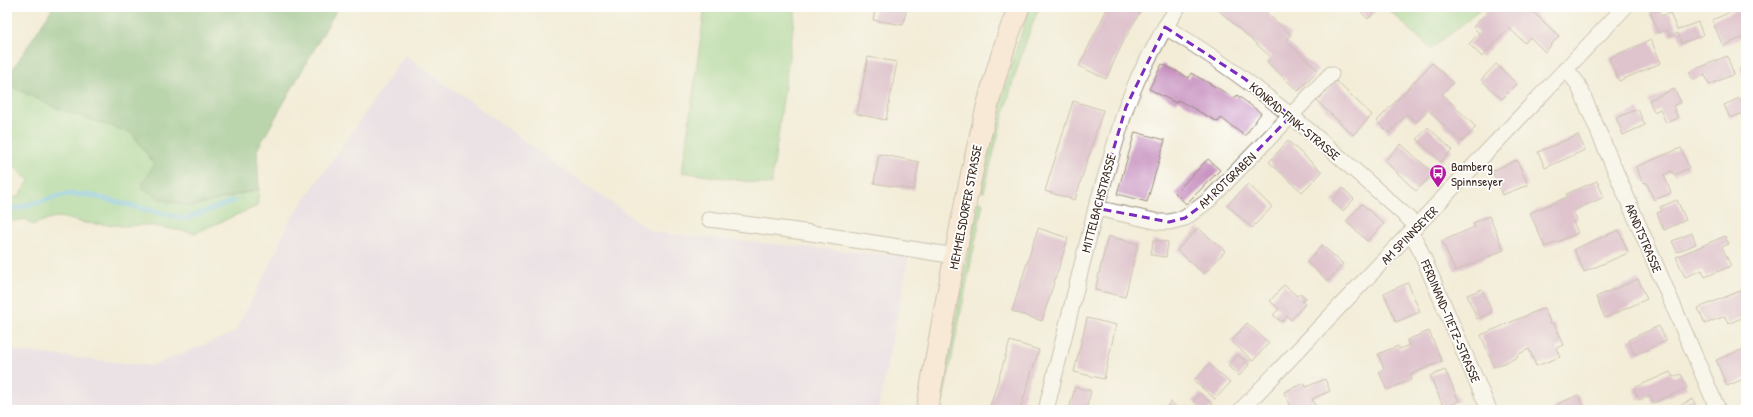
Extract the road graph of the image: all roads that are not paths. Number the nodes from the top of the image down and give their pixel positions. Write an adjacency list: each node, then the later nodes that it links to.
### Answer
1 (1019, 7): 11 (main road, MEMMELSDORFER STRASSE)
2 (1178, 7): 4 (street, MITTELBACHSTRASSE)
3 (1625, 7): 5 (street, AM SPINNSEYER)
4 (1165, 27): 7 (street, KONRAD-FINK-STRASSE); 8 (street, MITTELBACHSTRASSE)
5 (1566, 69): 10 (street, AM SPINNSEYER); 16 (street, ARNDTSTRASSE)
6 (1331, 74): 7 (street, AM ROTGRABEN)
7 (1291, 116): 8 (street, AM ROTGRABEN); 10 (street, KONRAD-FINK-STRASSE)
8 (1096, 208): 13 (street, MITTELBACHSTRASSE)
9 (708, 219): 11 (street)
10 (1414, 230): 14 (street, AM SPINNSEYER); 15 (street, FERDINAND-TIETZ-STRASSE)
11 (955, 256): 12 (main road, MEMMELSDORFER STRASSE)
12 (927, 410)
13 (1046, 410)
14 (1241, 410)
15 (1489, 410)
16 (1718, 410)

